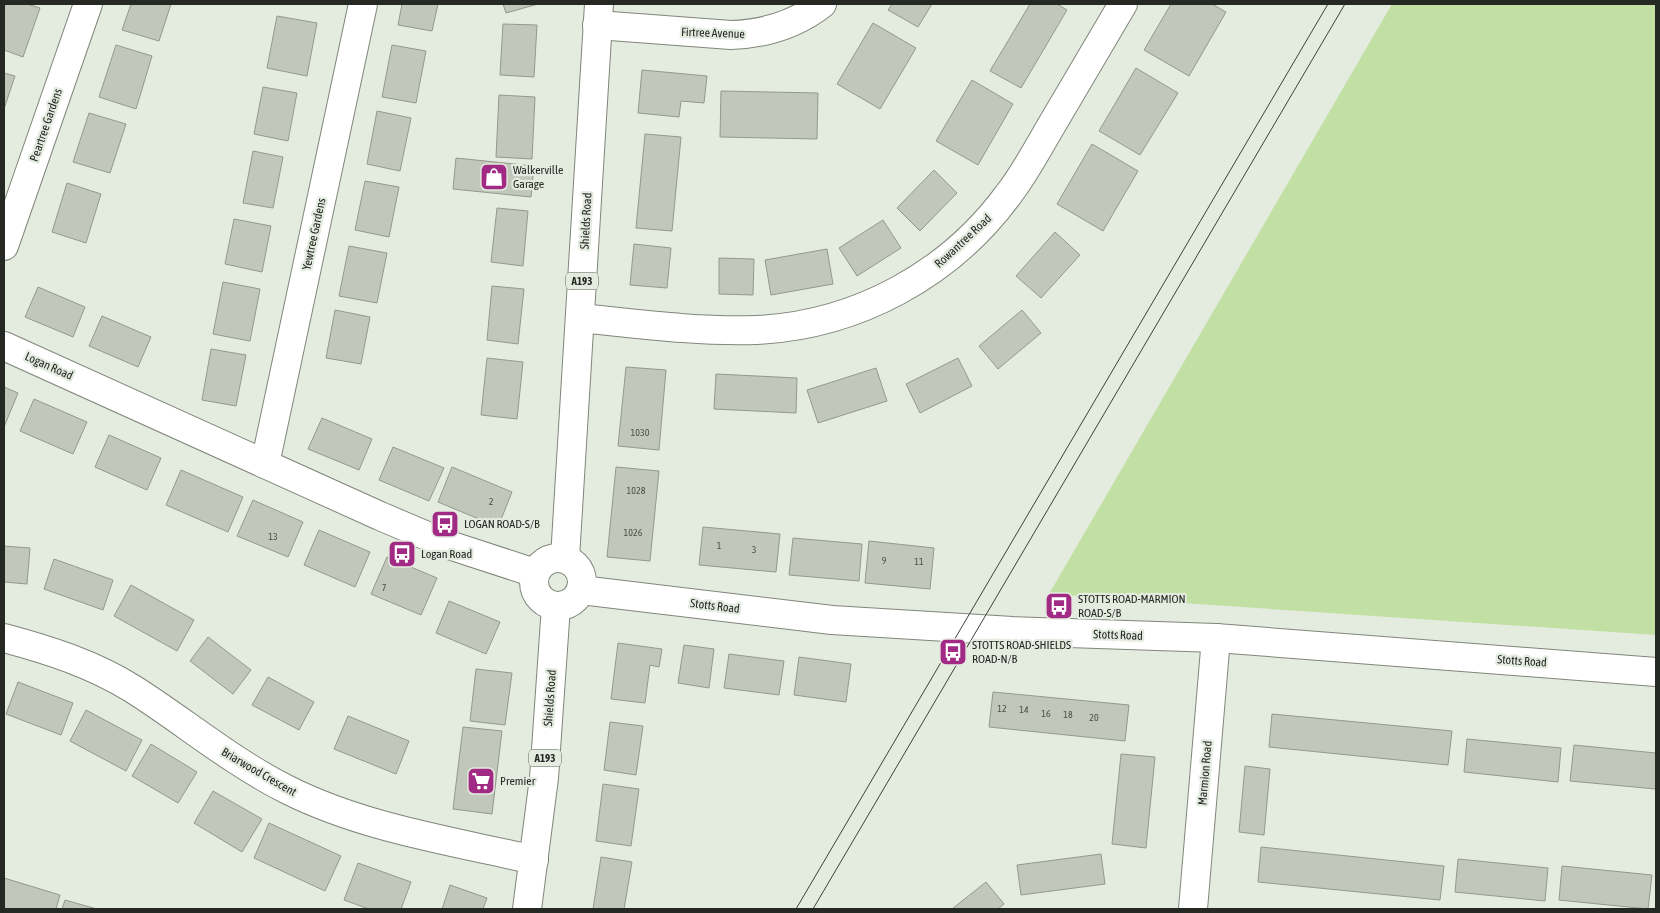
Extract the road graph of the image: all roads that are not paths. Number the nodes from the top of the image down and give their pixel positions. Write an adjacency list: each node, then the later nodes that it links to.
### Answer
1 (88, 4): 6 (street, Peartree Gardens)
2 (363, 4): 9 (street, Yewtree Gardens)
3 (822, 4): 5 (street, Firtree Avenue)
4 (1123, 4): 7 (street, Rowantree Road)
5 (598, 15): 7 (street, Shields Road / A193)
6 (4, 246)
7 (580, 318): 10 (street, Shields Road / A193)
8 (4, 346): 9 (street, Logan Road)
9 (265, 464): 11 (street, Logan Road)
10 (565, 558): 11 (street); 12 (street)
11 (536, 573): 13 (street)
12 (581, 590): 13 (street); 15 (street, Stotts Road)
13 (556, 606): 17 (street, Shields Road / A193)
14 (4, 638): 17 (street, Briarwood Crescent)
15 (1216, 638): 16 (street, Stotts Road); 19 (street, Marmion Road)
16 (1656, 672)
17 (534, 860): 18 (street, Shields Road / A193)
18 (527, 909)
19 (1193, 909)

